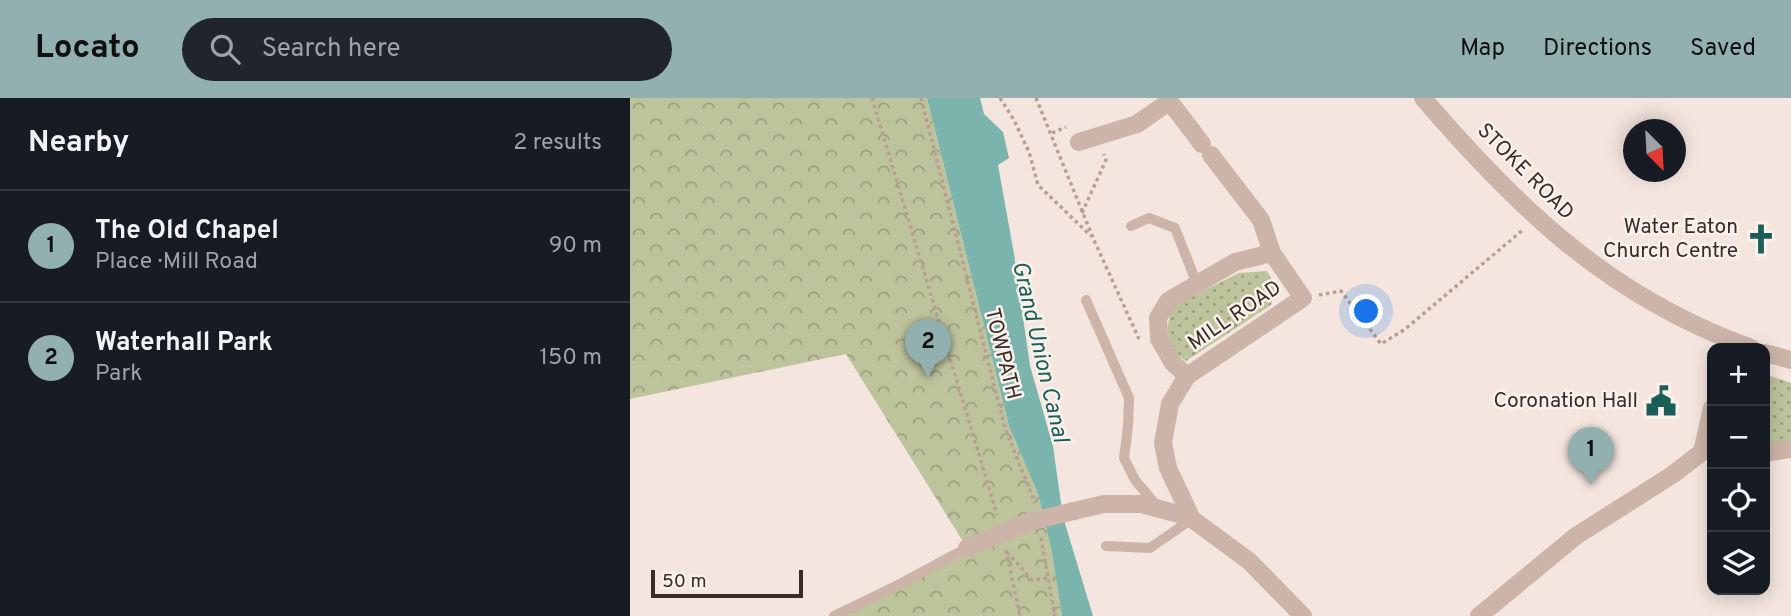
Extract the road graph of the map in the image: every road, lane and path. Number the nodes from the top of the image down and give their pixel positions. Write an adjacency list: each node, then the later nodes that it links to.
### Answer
1 (872, 98): 26 (path)
2 (921, 98): 25 (path, TOWPATH)
3 (1000, 98): 10 (path)
4 (1036, 98): 10 (path)
5 (1423, 98): 8 (street, STOKE ROAD)
6 (1169, 100): 7 (street); 11 (street)
7 (1079, 142)
8 (1536, 219): 13 (path); 15 (street, STOKE ROAD)
9 (1131, 226): 12 (lane)
10 (1093, 238): 16 (path)
11 (1272, 253): 12 (street, MILL ROAD); 13 (street, MILL ROAD)
12 (1197, 284): 19 (street, MILL ROAD)
13 (1303, 298): 19 (street, MILL ROAD)
14 (1086, 300): 23 (lane)
15 (1721, 343)
16 (1142, 345)
17 (1770, 354): 18 (street)
18 (1791, 360)
19 (1187, 376): 24 (street, MILL ROAD)
20 (1791, 449): 21 (street)
21 (1770, 452)
22 (1707, 455): 34 (street)
23 (1159, 508): 24 (street); 25 (street, bridge)
24 (1191, 518): 27 (lane); 33 (street, MILL ROAD)
25 (1035, 521): 26 (street); 29 (path, TOWPATH)
26 (1004, 542): 28 (street); 29 (path); 31 (path)
27 (1106, 546)
28 (967, 548): 30 (lane)
29 (1048, 578): 32 (path, TOWPATH)
30 (834, 616)
31 (1020, 616)
32 (1055, 616)
33 (1303, 616)
34 (1479, 616)

